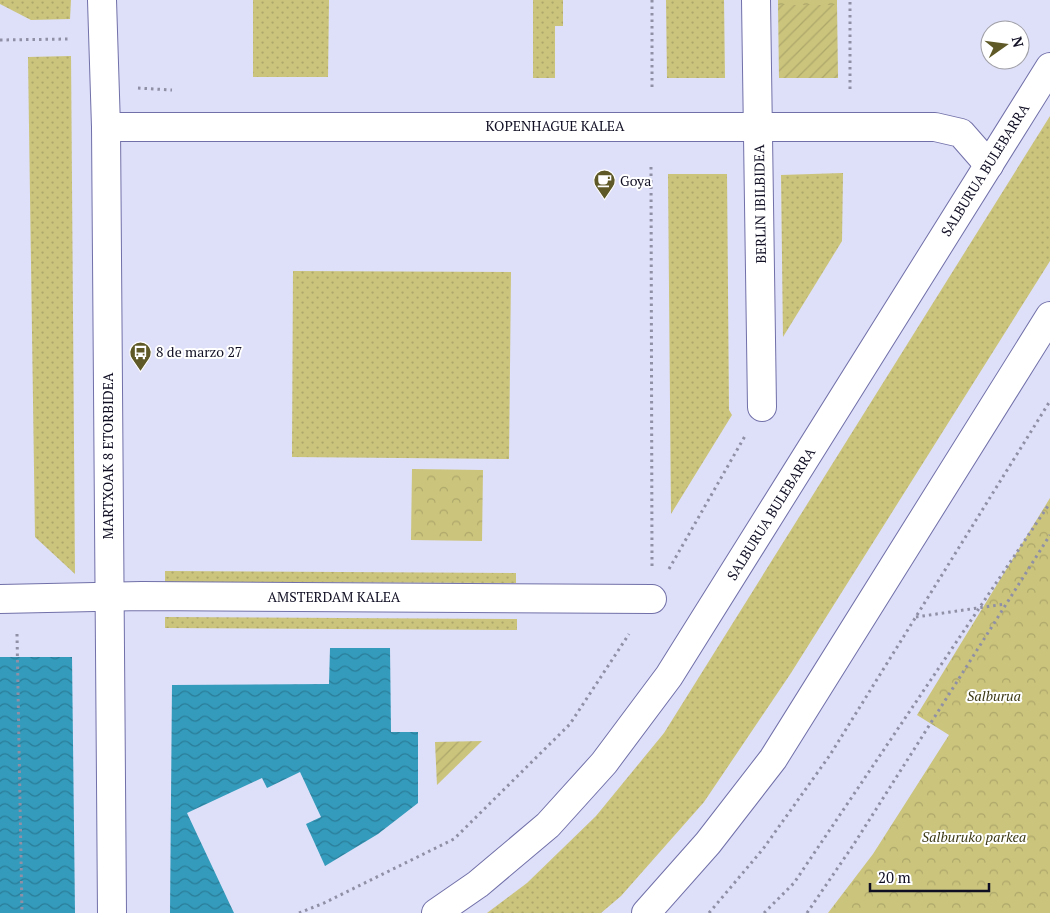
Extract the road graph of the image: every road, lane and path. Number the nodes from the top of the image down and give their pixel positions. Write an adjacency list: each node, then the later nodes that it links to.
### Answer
1 (102, 0): 8 (street, MARTXOAK 8 ETORBIDEA)
2 (652, 0): 6 (path)
3 (756, 0): 9 (street, BERLIN IBILBIDEA)
4 (850, 0): 7 (path)
5 (1050, 68): 10 (street, SALBURUA BULEBARRA)
6 (652, 88)
7 (850, 89)
8 (106, 127): 9 (street, KOPENHAGUE KALEA); 17 (street, MARTXOAK 8 ETORBIDEA)
9 (759, 127): 10 (street, KOPENHAGUE KALEA); 14 (street, BERLIN IBILBIDEA)
10 (989, 165): 27 (street, SALBURUA BULEBARRA)
11 (651, 167): 19 (path)
12 (1050, 316): 28 (street)
13 (1050, 400): 22 (path)
14 (762, 407): 19 (path)
15 (1050, 503): 21 (path)
16 (1050, 534): 20 (path)
17 (109, 597): 18 (street, AMSTERDAM KALEA); 19 (street, AMSTERDAM KALEA); 25 (street, MARTXOAK 8 ETORBIDEA)
18 (8, 598)
19 (652, 599): 26 (path)
20 (1005, 604): 21 (path); 31 (path)
21 (980, 607): 22 (path); 30 (path)
22 (915, 617): 29 (path)
23 (18, 657): 24 (path)
24 (22, 913)
25 (112, 913)
26 (299, 913)
27 (436, 913)
28 (646, 913)
29 (709, 913)
30 (764, 913)
31 (807, 913)

